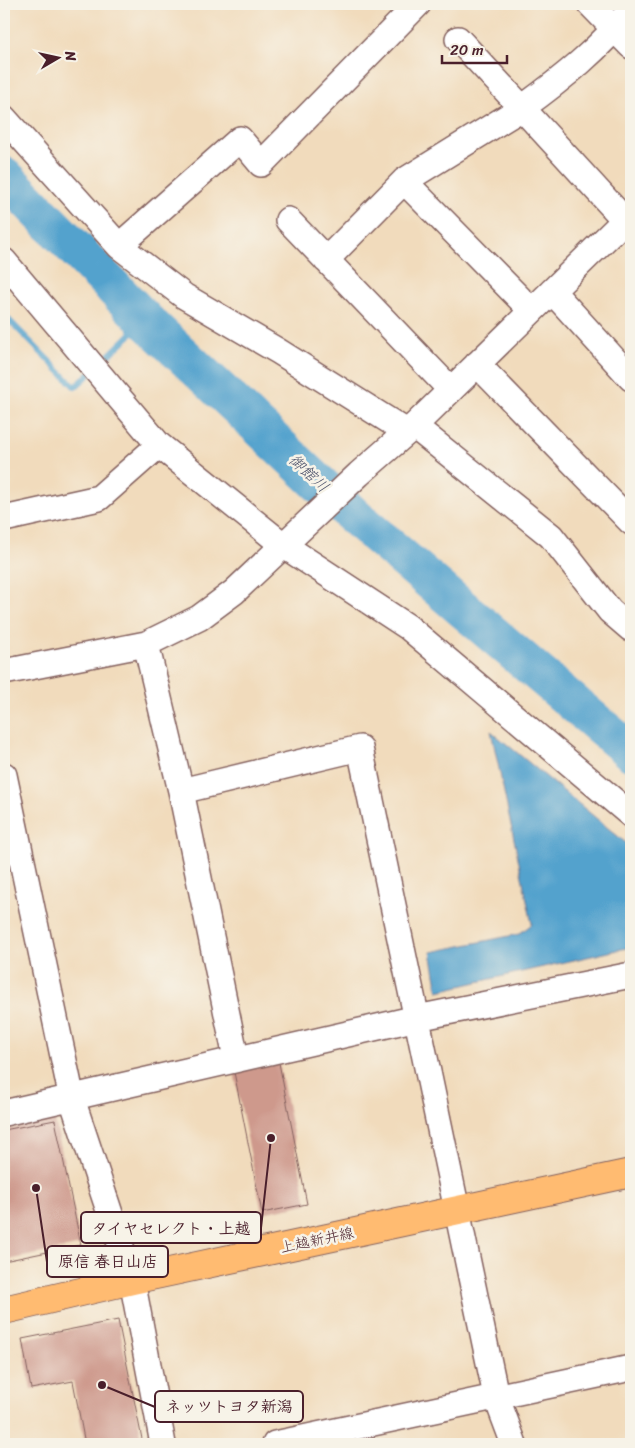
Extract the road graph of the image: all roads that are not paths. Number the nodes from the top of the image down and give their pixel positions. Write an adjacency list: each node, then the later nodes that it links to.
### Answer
1 (418, 4): 11 (street)
2 (590, 4): 4 (street)
3 (631, 10): 4 (street)
4 (624, 38): 6 (street)
5 (458, 39): 6 (street)
6 (522, 108): 8 (street); 10 (street)
7 (4, 118): 11 (street)
8 (404, 181): 12 (street); 15 (street)
9 (288, 220): 12 (street)
10 (629, 220): 14 (street)
11 (119, 246): 19 (street)
12 (326, 260): 18 (street)
13 (4, 261): 20 (street)
14 (552, 291): 15 (street); 17 (street)
15 (531, 310): 16 (street)
16 (477, 364): 18 (street); 22 (street)
17 (631, 378)
18 (451, 390): 19 (street)
19 (411, 429): 23 (street); 24 (street)
20 (159, 445): 21 (street); 23 (street)
21 (4, 518)
22 (630, 518)
23 (283, 546): 25 (street); 29 (street)
24 (631, 629)
25 (146, 644): 26 (street); 28 (street)
26 (4, 672)
27 (4, 775): 33 (street)
28 (182, 791): 31 (street); 32 (street)
29 (631, 815)
30 (631, 975): 31 (street)
31 (417, 1018): 32 (street); 36 (street)
32 (236, 1058): 33 (street)
33 (72, 1099): 34 (street); 37 (street)
34 (4, 1113)
35 (631, 1173): 36 (main road, 上越新井線)
36 (457, 1210): 37 (main road, 上越新井線); 40 (street)
37 (132, 1280): 38 (main road, 上越新井線); 41 (street)
38 (4, 1310)
39 (631, 1368): 40 (street)
40 (496, 1396): 42 (street); 43 (street)
41 (163, 1444)
42 (274, 1444)
43 (514, 1444)

